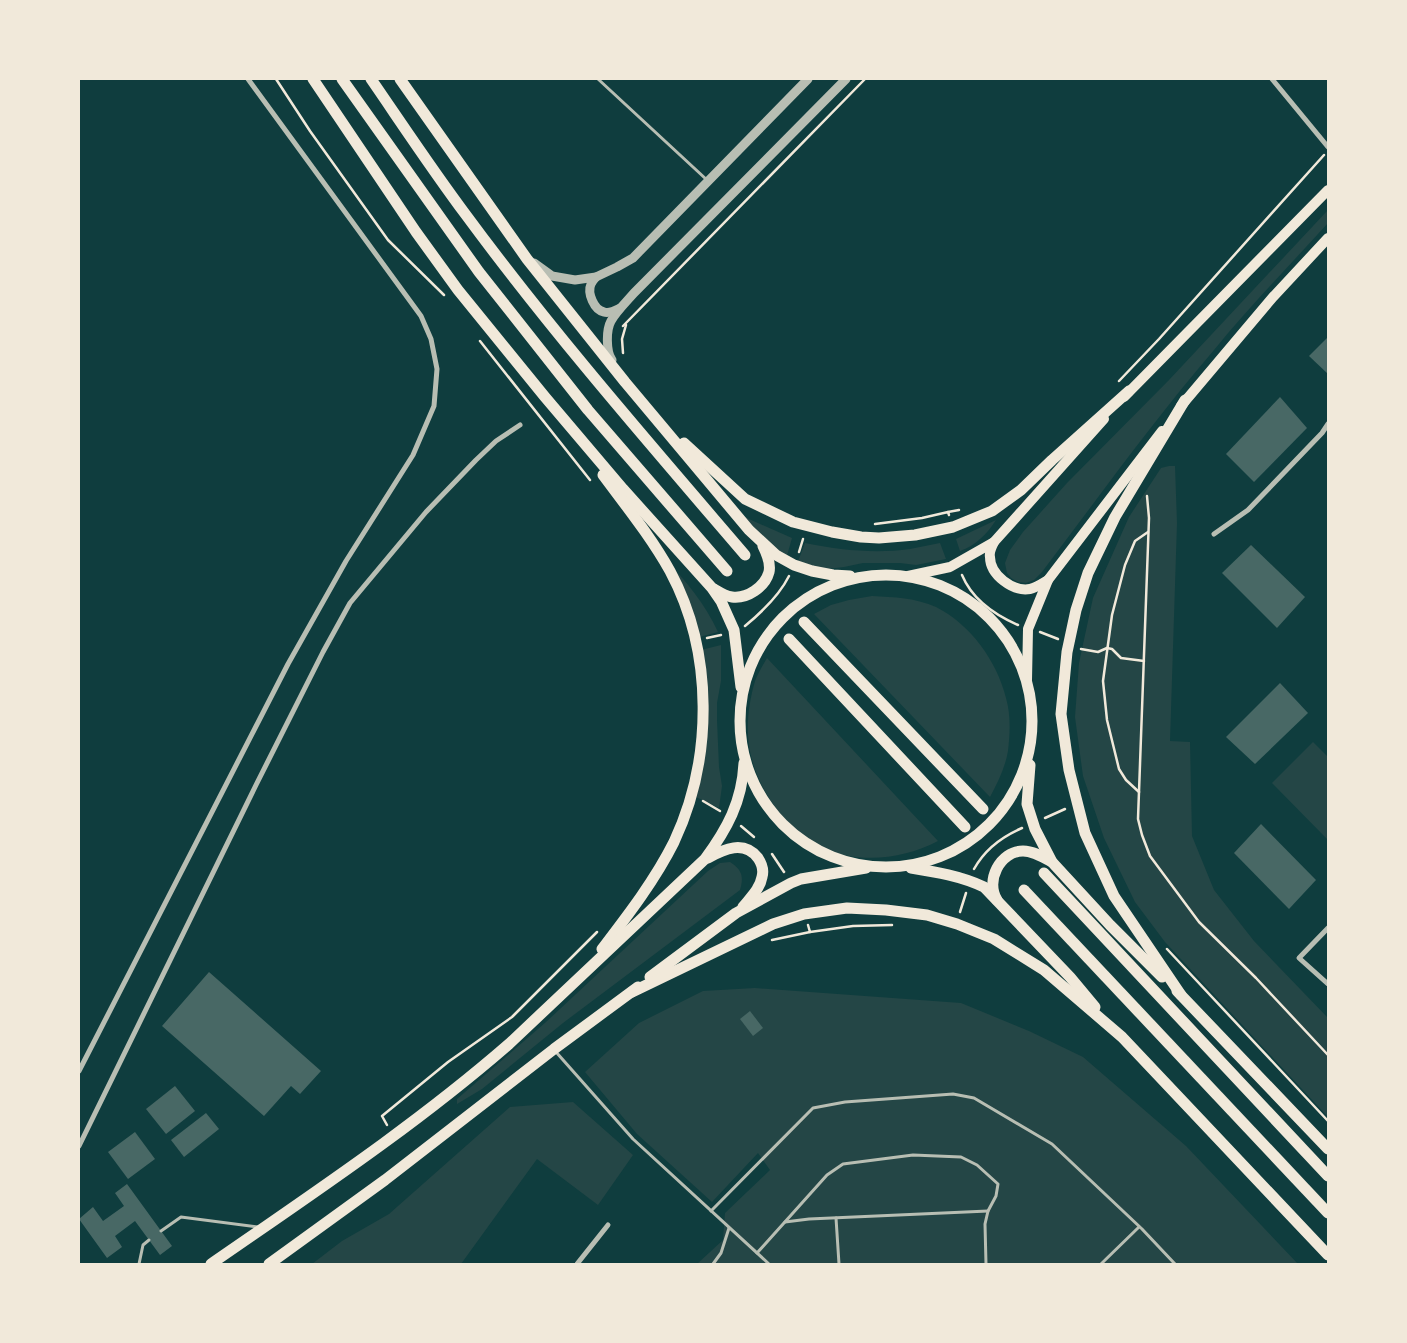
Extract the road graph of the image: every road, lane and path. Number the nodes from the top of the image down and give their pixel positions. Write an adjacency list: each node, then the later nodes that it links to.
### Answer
1 (248, 79): 87 (street)
2 (276, 79): 18 (path)
3 (313, 79): 25 (highway)
4 (342, 79): 42 (highway)
5 (371, 79): 40 (highway)
6 (400, 79): 16 (highway)
7 (598, 79): 13 (lane)
8 (808, 79): 13 (street)
9 (846, 79): 19 (street)
10 (865, 79): 21 (path)
11 (1272, 79): 12 (street)
12 (1328, 149): 22 (path)
13 (707, 181): 17 (street)
14 (1328, 190): 24 (main road)
15 (1328, 238): 26 (main road)
16 (527, 259): 17 (street); 23 (highway)
17 (596, 277): 19 (street)
18 (447, 298)
19 (622, 307): 23 (street)
20 (477, 336): 30 (path)
21 (624, 360)
22 (1119, 381)
23 (625, 382): 27 (highway)
24 (1129, 391): 35 (highway); 39 (main road)
25 (545, 397): 47 (highway); 60 (highway)
26 (1185, 400): 46 (main road); 52 (highway)
27 (652, 414): 35 (highway); 38 (highway)
28 (1328, 424): 37 (street)
29 (520, 425): 90 (street)
30 (592, 483)
31 (1147, 496): 36 (path)
32 (961, 509): 33 (path)
33 (948, 512): 34 (path); 35 (path)
34 (874, 524)
35 (953, 527)
36 (1148, 532): 53 (path); 54 (path)
37 (1214, 534)
38 (760, 541): 43 (highway); 47 (highway)
39 (994, 542): 41 (main road); 46 (main road)
40 (744, 555)
41 (963, 559): 44 (main road); 49 (path)
42 (727, 570)
43 (862, 576): 44 (highway); 56 (highway)
44 (908, 576): 55 (highway)
45 (788, 577): 50 (path)
46 (1048, 580): 49 (main road)
47 (712, 588): 50 (highway)
48 (804, 622): 61 (highway)
49 (1028, 628): 52 (path); 55 (main road)
50 (734, 630): 56 (highway)
51 (789, 639): 63 (highway)
52 (1069, 644): 53 (path); 83 (highway)
53 (1107, 648): 54 (path); 59 (path)
54 (1144, 661): 59 (path)
55 (1027, 680): 57 (highway)
56 (742, 693): 58 (highway)
57 (1032, 725): 67 (highway); 69 (highway)
58 (744, 759): 62 (highway); 68 (highway)
59 (1139, 792): 86 (path)
60 (692, 795): 62 (path); 80 (highway)
61 (983, 809)
62 (732, 818): 64 (path); 66 (highway)
63 (965, 827)
64 (758, 840)
65 (769, 849): 71 (path)
66 (705, 859): 74 (highway); 80 (highway)
67 (1052, 862): 73 (highway); 83 (highway)
68 (870, 867): 69 (highway); 71 (highway)
69 (902, 867): 73 (highway)
70 (1044, 873): 92 (highway)
71 (791, 883): 74 (highway)
72 (1024, 890): 95 (highway)
73 (1004, 908): 84 (highway)
74 (736, 913): 82 (highway)
75 (804, 914): 76 (path); 82 (highway); 84 (highway)
76 (896, 925)
77 (602, 927): 89 (path)
78 (1328, 928): 81 (street)
79 (1164, 946): 88 (path)
80 (583, 975): 89 (highway)
81 (1328, 984)
82 (632, 992): 85 (highway)
83 (1181, 995): 91 (highway)
84 (1122, 1037): 105 (highway)
85 (554, 1049): 93 (lane); 108 (highway)
86 (1328, 1055)
87 (79, 1071)
88 (1328, 1121)
89 (393, 1136): 100 (highway)
90 (79, 1146)
91 (1328, 1149)
92 (1328, 1176)
93 (711, 1211): 99 (lane); 101 (lane)
94 (988, 1211): 96 (lane); 97 (lane); 113 (lane)
95 (1328, 1213)
96 (836, 1218): 97 (lane); 112 (lane)
97 (785, 1222): 104 (lane)
98 (608, 1225): 109 (street)
99 (1139, 1227): 114 (lane); 115 (lane)
100 (264, 1228): 102 (lane); 107 (highway)
101 (729, 1228): 104 (lane); 110 (lane)
102 (161, 1232)
103 (149, 1240): 106 (lane)
104 (757, 1253): 111 (lane)
105 (1328, 1255)
106 (138, 1264)
107 (211, 1264)
108 (269, 1264)
109 (577, 1264)
110 (713, 1264)
111 (769, 1264)
112 (840, 1264)
113 (986, 1264)
114 (1101, 1264)
115 (1175, 1264)

